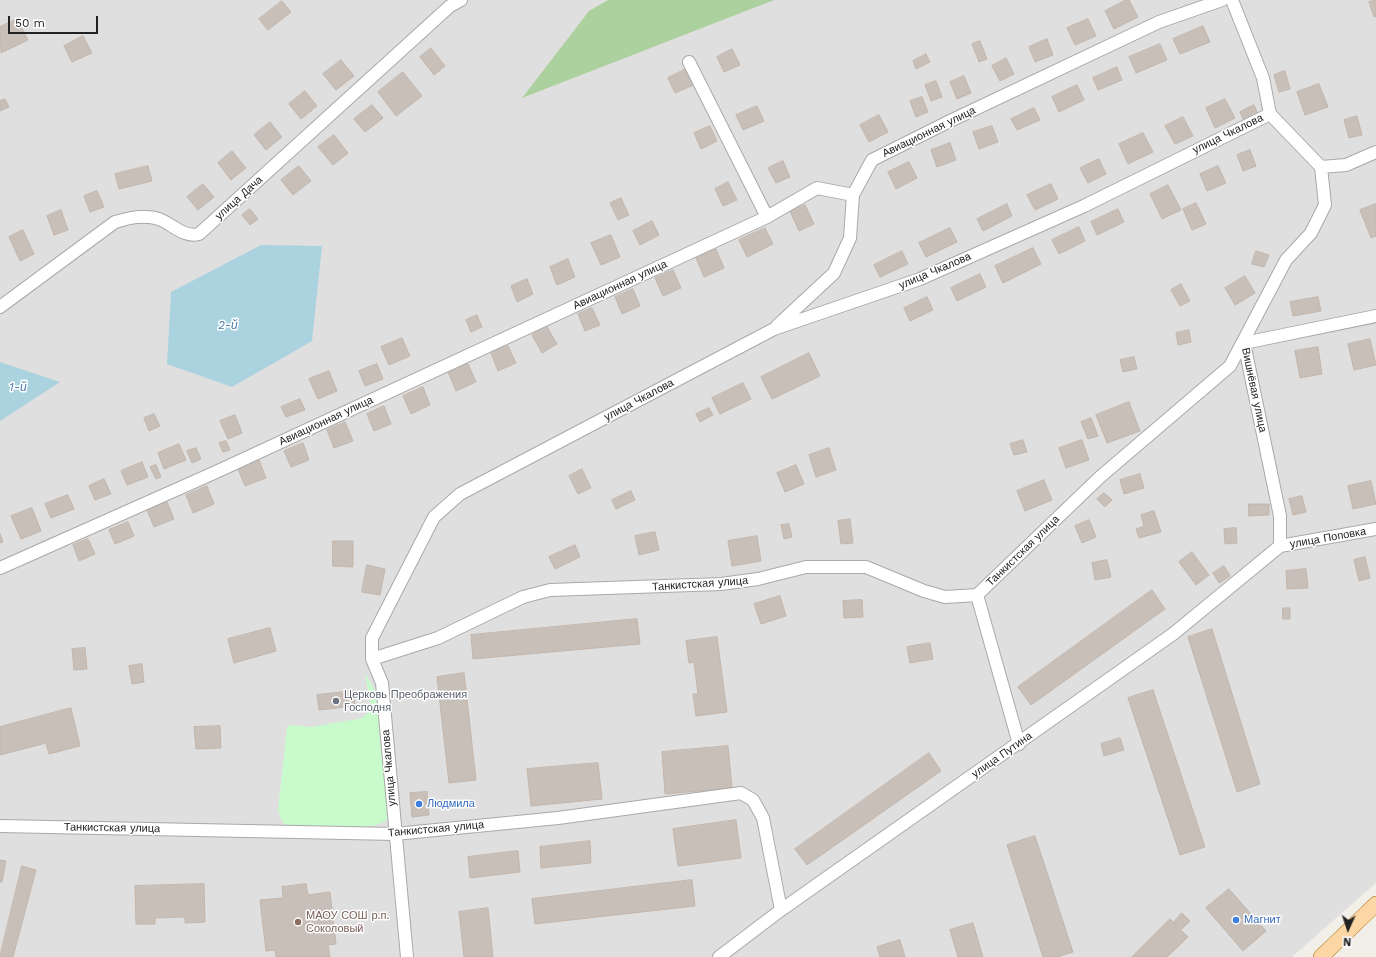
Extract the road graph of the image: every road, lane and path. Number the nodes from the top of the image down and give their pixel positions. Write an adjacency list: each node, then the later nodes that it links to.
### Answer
1 (461, 0): 4 (street, улица Дача)
2 (1222, 0): 9 (street, Авиационная улица)
3 (1232, 0): 6 (street)
4 (449, 3): 11 (street, улица Дача)
5 (689, 62): 10 (street)
6 (1270, 114): 8 (street); 13 (street, улица Чкалова)
7 (1376, 152): 8 (street)
8 (1321, 167): 14 (street, Танкистская улица)
9 (853, 195): 10 (street, Авиационная улица); 13 (street)
10 (767, 216): 17 (street, Авиационная улица)
11 (0, 307)
12 (1376, 316): 14 (street, Вишнёвая улица)
13 (774, 329): 19 (street, улица Чкалова)
14 (1244, 343): 16 (street, Вишнёвая улица); 18 (street, Танкистская улица)
15 (1376, 529): 16 (street, улица Поповка)
16 (1280, 546): 20 (street, улица Путина)
17 (0, 568)
18 (977, 595): 19 (street, Танкистская улица); 20 (street)
19 (372, 659): 22 (street, улица Чкалова)
20 (1018, 744): 24 (street, улица Путина)
21 (0, 826): 22 (street, Танкистская улица)
22 (395, 834): 24 (street, Танкистская улица); 25 (street, улица Чкалова)
23 (1376, 904): 27 (main road)
24 (781, 910): 26 (street, улица Путина)
25 (407, 957)
26 (719, 957)
27 (1321, 957)

